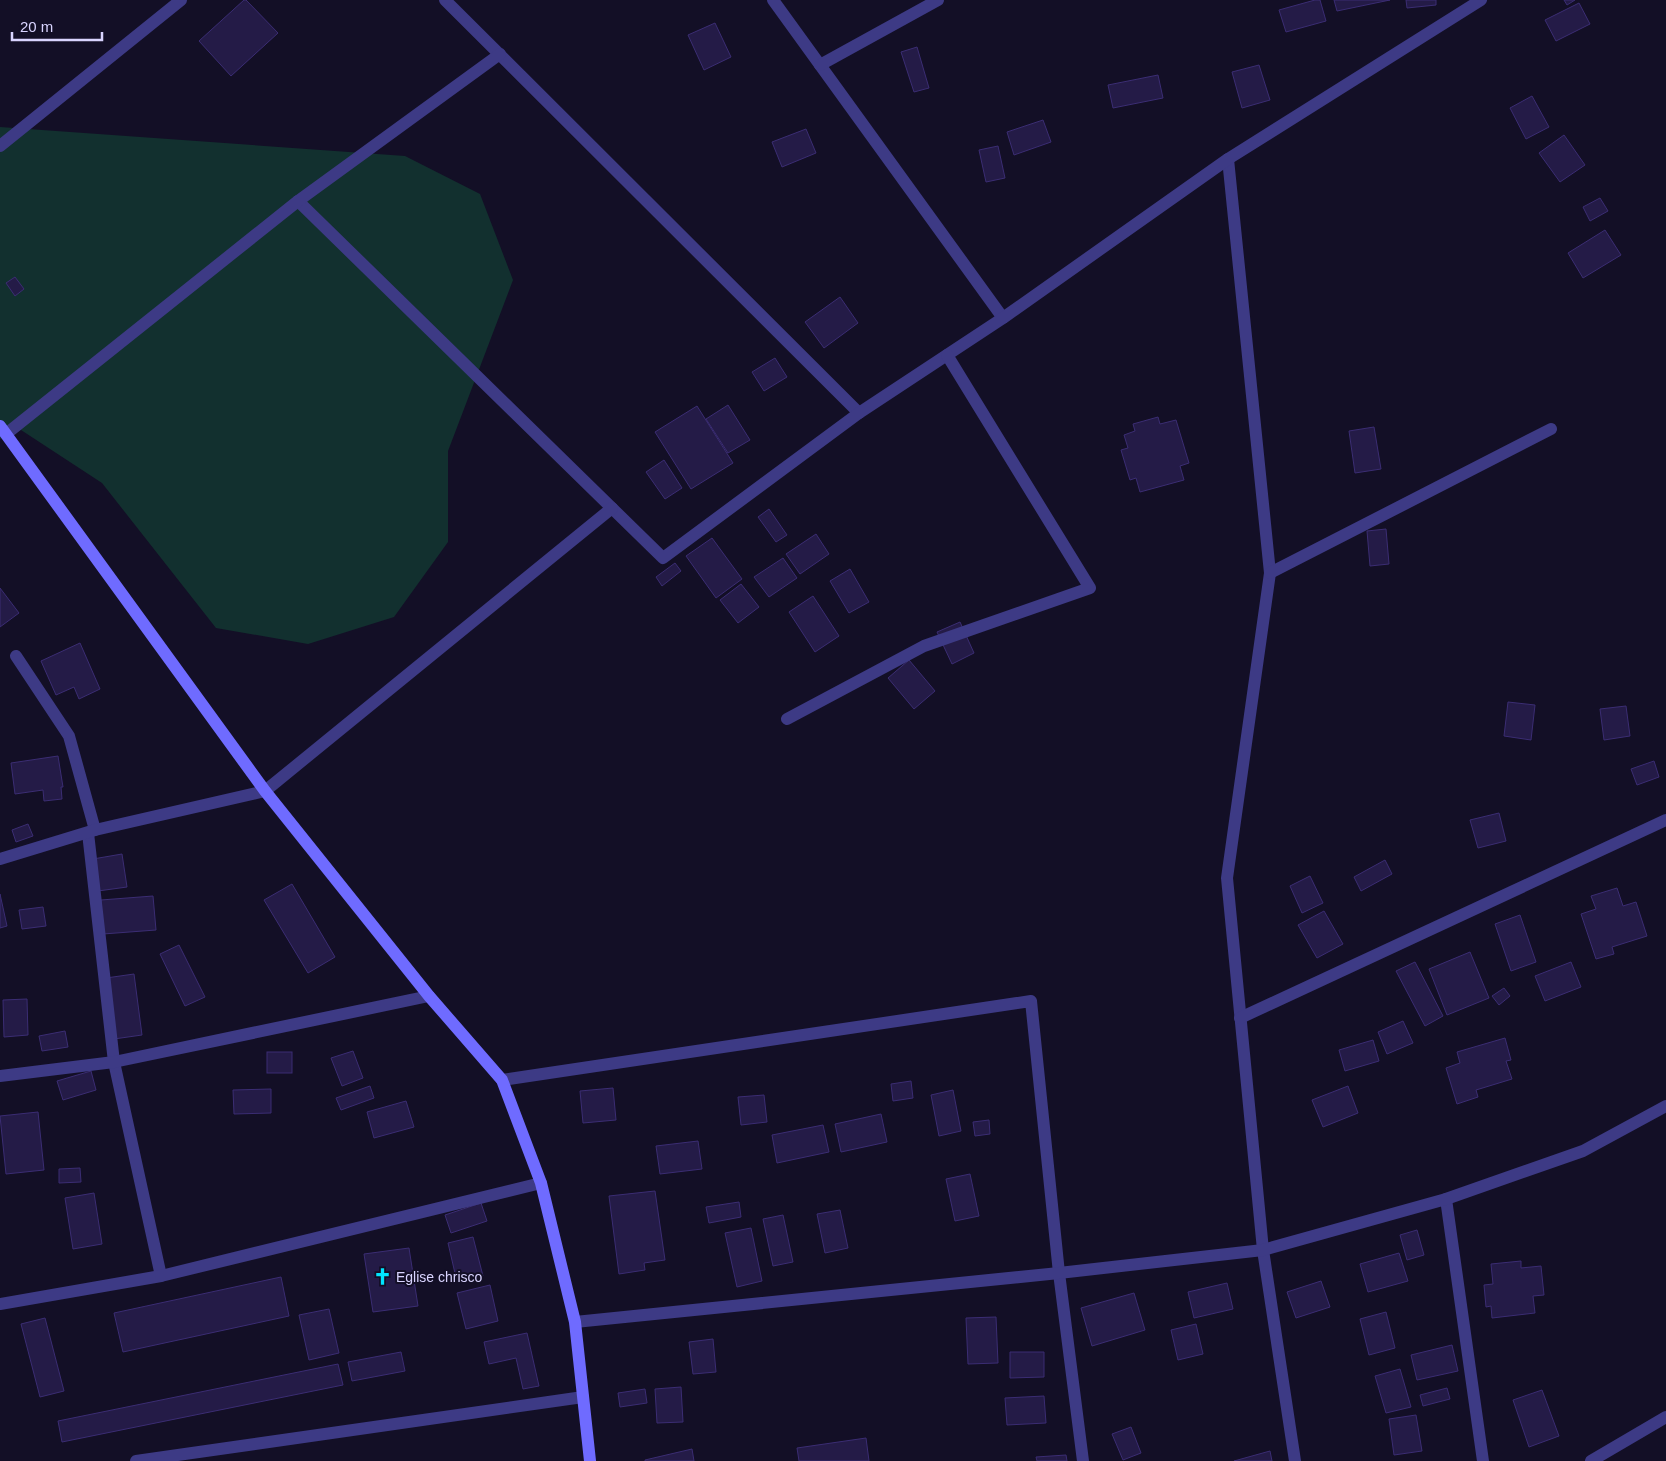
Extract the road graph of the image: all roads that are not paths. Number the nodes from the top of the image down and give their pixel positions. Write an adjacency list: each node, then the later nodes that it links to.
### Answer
1 (181, 0): 8 (street)
2 (445, 0): 6 (street)
3 (773, 0): 7 (street)
4 (938, 0): 7 (street)
5 (1481, 0): 9 (street)
6 (500, 54): 10 (street); 13 (street)
7 (820, 65): 11 (street)
8 (0, 146)
9 (1228, 158): 11 (street); 17 (street)
10 (298, 201): 15 (street); 16 (street)
11 (1003, 318): 12 (street)
12 (947, 355): 13 (street); 19 (street)
13 (859, 413): 16 (street)
14 (1550, 429): 17 (street)
15 (3, 430): 20 (street)
16 (612, 508): 20 (street)
17 (1270, 573): 25 (street)
18 (16, 656): 22 (street)
19 (787, 719)
20 (265, 791): 22 (street); 24 (street)
21 (1666, 820): 25 (street)
22 (92, 831): 23 (street); 26 (street)
23 (0, 859)
24 (429, 996): 26 (street); 28 (street)
25 (1240, 1018): 32 (street)
26 (114, 1062): 27 (street); 34 (street)
27 (0, 1076)
28 (502, 1080): 30 (street); 33 (street)
29 (1666, 1106): 31 (street)
30 (541, 1183): 34 (street); 36 (street)
31 (1446, 1199): 32 (street); 43 (street)
32 (1263, 1250): 33 (street); 42 (street)
33 (1059, 1273): 36 (street); 41 (street)
34 (161, 1276): 35 (street)
35 (0, 1304)
36 (575, 1322): 37 (street)
37 (583, 1397): 39 (street); 40 (street)
38 (1666, 1417): 44 (street)
39 (136, 1461)
40 (590, 1461)
41 (1083, 1461)
42 (1295, 1461)
43 (1483, 1461)
44 (1591, 1461)

